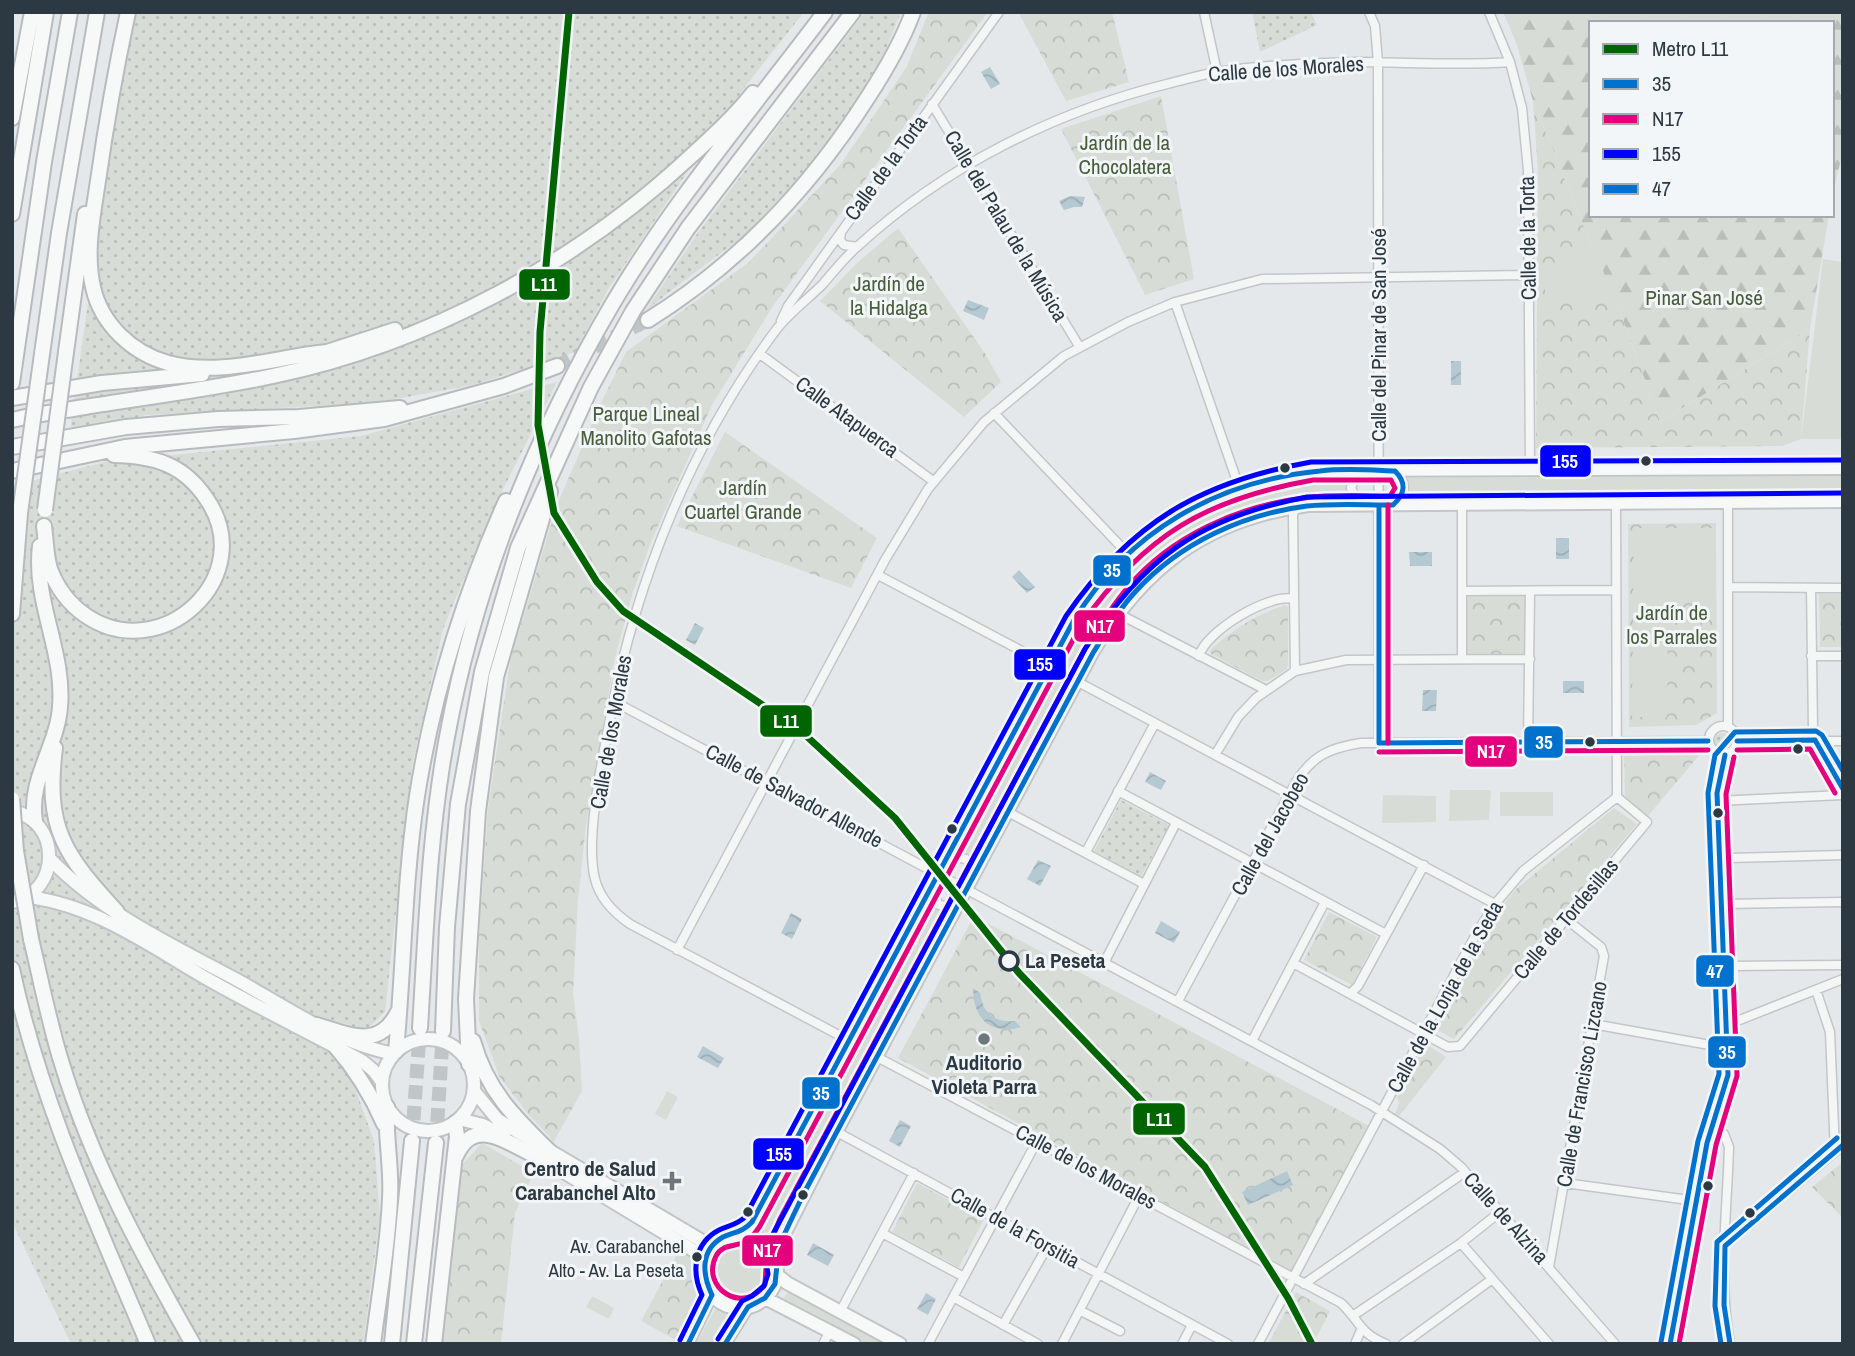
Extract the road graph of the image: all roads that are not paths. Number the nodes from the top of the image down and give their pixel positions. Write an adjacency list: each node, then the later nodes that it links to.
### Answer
1 (32, 12): 15 (highway)
2 (46, 12): 23 (highway)
3 (70, 12): 37 (highway)
4 (97, 12): 71 (highway, bridge)
5 (119, 12): 61 (highway, bridge)
6 (128, 12): 33 (highway)
7 (817, 12): 28 (highway)
8 (825, 12): 35 (highway)
9 (852, 12): 44 (highway)
10 (913, 12): 30 (highway)
11 (999, 12): 20 (street, Calle de la Torta)
12 (1204, 12): 18 (street)
13 (1369, 12): 17 (street, Calle del Pinar de San José)
14 (1489, 12): 16 (street, Calle de la Torta)
15 (26, 46): 19 (highway); 21 (highway)
16 (1510, 62): 17 (street, Calle de los Morales); 26 (street, Calle de la Torta)
17 (1378, 63): 18 (street, Calle de los Morales); 27 (street, Calle del Pinar de San José)
18 (1217, 72): 22 (street, Calle de los Morales)
19 (12, 90)
20 (932, 104): 22 (street, Calle del Palau de la Música); 24 (street, Calle de la Torta)
21 (12, 118)
22 (968, 165): 25 (street, Calle de los Morales); 32 (street, Calle del Palau de la Música)
23 (12, 214)
24 (842, 230): 25 (street); 31 (street, Calle de la Torta)
25 (857, 247): 31 (street, Calle de los Morales)
26 (1529, 275): 27 (street); 46 (street, Calle de la Torta)
27 (1379, 276): 29 (street); 49 (street, Calle del Pinar de San José)
28 (519, 281): 33 (highway); 41 (highway)
29 (1175, 302): 32 (street); 52 (street)
30 (648, 320)
31 (778, 327): 34 (street, Calle de los Morales)
32 (1079, 346): 40 (street)
33 (327, 352): 38 (highway)
34 (760, 354): 51 (street, Calle Atapuerca); 83 (street, Calle de los Morales)
35 (581, 362): 141 (highway); 146 (highway)
36 (557, 366): 39 (highway)
37 (12, 383)
38 (12, 398)
39 (443, 404): 42 (highway); 43 (highway)
40 (994, 413): 51 (street); 62 (street)
41 (12, 420)
42 (12, 447)
43 (96, 454): 47 (highway); 61 (highway)
44 (558, 456): 143 (highway); 147 (highway)
45 (1843, 469): 46 (street)
46 (1530, 470): 50 (street)
47 (12, 471)
48 (1362, 471): 49 (street); 52 (street); 57 (street)
49 (1379, 471): 50 (street); 58 (street, Calle del Pinar de San José)
50 (1395, 471): 59 (street)
51 (933, 481): 63 (street)
52 (1239, 487): 62 (street)
53 (1843, 502): 55 (street)
54 (1616, 503): 55 (street); 56 (street); 67 (street)
55 (1728, 503): 64 (street)
56 (1462, 504): 59 (street); 68 (street)
57 (1365, 505): 58 (street); 60 (street)
58 (1379, 505): 59 (street); 76 (street, Calle del Pinar de San José)
59 (1393, 505)
60 (1295, 508): 70 (street); 72 (street)
61 (44, 526): 84 (highway)
62 (1128, 554): 79 (street)
63 (878, 575): 79 (street); 97 (street)
64 (1729, 587): 65 (street); 86 (street)
65 (1811, 588): 66 (street); 74 (street)
66 (1843, 588)
67 (1615, 590): 69 (street); 88 (street)
68 (1462, 591): 69 (street); 77 (street)
69 (1531, 591): 78 (street)
70 (1294, 599): 73 (street); 80 (street)
71 (12, 614)
72 (1119, 614): 73 (street); 81 (street)
73 (1199, 656): 82 (street)
74 (1811, 656): 75 (street); 87 (street)
75 (1843, 656)
76 (1379, 659): 77 (street); 80 (street); 93 (street, Calle del Pinar de San José)
77 (1462, 659): 78 (street)
78 (1530, 659): 92 (street)
79 (1050, 666): 111 (street)
80 (1295, 671): 82 (street)
81 (1078, 682): 85 (street); 106 (street)
82 (1266, 690): 95 (street)
83 (613, 701): 97 (street, Calle de Salvador Allende); 131 (street, Calle de los Morales)
84 (60, 709): 107 (highway); 128 (highway)
85 (1154, 723): 95 (street); 99 (street)
86 (1728, 727): 89 (street); 90 (street)
87 (1815, 740): 90 (street); 91 (street); 98 (street)
88 (1616, 741): 89 (street, Calle del Jacobeo); 92 (street, Calle del Jacobeo); 102 (street)
89 (1708, 741): 96 (street)
90 (1737, 741): 96 (street)
91 (1840, 741): 94 (street)
92 (1528, 742): 93 (street, Calle del Jacobeo)
93 (1378, 743): 100 (street, Calle del Jacobeo)
94 (1843, 753)
95 (1214, 755): 100 (street)
96 (1725, 755): 104 (street)
97 (766, 780): 116 (street, Calle de Salvador Allende); 131 (street)
98 (1843, 789)
99 (1118, 791): 108 (street); 109 (street)
100 (1289, 794): 114 (street, Calle del Jacobeo); 115 (street)
101 (1843, 795): 104 (street)
102 (1617, 797): 125 (street, Calle de la Lonja de la Seda); 129 (street, Calle de Tordesillas)
103 (12, 799): 207 (highway, bridge)
104 (1717, 802): 112 (street)
105 (12, 811): 107 (main road)
106 (1007, 812): 109 (street); 117 (street)
107 (34, 821): 113 (main road)
108 (1176, 823): 114 (street); 118 (street)
109 (1086, 852): 118 (street)
110 (1843, 855): 112 (street)
111 (949, 856): 116 (street); 117 (street)
112 (1719, 856): 126 (street)
113 (50, 859): 121 (main road); 128 (main road)
114 (1252, 863): 123 (street); 140 (street, Calle del Jacobeo)
115 (1424, 865): 125 (street); 130 (street)
116 (939, 874): 119 (street, Calle de Salvador Allende); 120 (street)
117 (975, 874): 119 (street)
118 (1144, 884): 132 (street)
119 (967, 889): 127 (street); 132 (street, Calle de Salvador Allende)
120 (930, 890): 127 (street); 149 (street)
121 (28, 897): 122 (main road); 151 (main road)
122 (12, 902)
123 (1325, 902): 130 (street); 133 (street)
124 (1843, 902): 126 (street)
125 (1495, 904): 148 (street, Calle de la Lonja de la Seda)
126 (1721, 906): 134 (street)
127 (957, 908): 154 (street)
128 (117, 912): 142 (main road)
129 (1566, 919): 144 (street, Calle de Francisco Lizcano); 148 (street, Calle de Tordesillas)
130 (1386, 934): 139 (street)
131 (677, 950): 149 (street, Calle de los Morales)
132 (1104, 963): 140 (street, Calle de Salvador Allende)
133 (1293, 963): 139 (street); 150 (street)
134 (1723, 964): 135 (street); 145 (street)
135 (1843, 964)
136 (12, 969): 206 (highway)
137 (1843, 979): 138 (street)
138 (1816, 990): 145 (street); 168 (street)
139 (1351, 993): 148 (street)
140 (1178, 1001): 150 (street, Calle de Salvador Allende)
141 (401, 1008): 142 (highway); 153 (highway)
142 (317, 1025): 153 (main road)
143 (468, 1025): 155 (highway); 169 (highway)
144 (1592, 1025): 152 (street); 174 (street, Calle de Francisco Lizcano)
145 (1727, 1025): 152 (street)
146 (420, 1028)
147 (443, 1031)
148 (1423, 1033): 159 (street, Calle de la Lonja de la Seda)
149 (849, 1041): 179 (street)
150 (1252, 1041): 159 (street, Calle de Salvador Allende)
151 (335, 1046): 156 (main road); 161 (highway)
152 (1727, 1046): 163 (street)
153 (395, 1052): 155 (main road); 156 (main road)
154 (877, 1057): 162 (street); 165 (street, Calle de los Morales)
155 (469, 1064): 157 (main road)
156 (382, 1082): 158 (main road)
157 (474, 1091): 160 (main road); 169 (main road)
158 (387, 1107): 160 (main road); 161 (highway)
159 (1381, 1111): 172 (street, Calle de Alzina); 191 (street, Calle de la Lonja de la Seda)
160 (457, 1121): 170 (main road); 171 (highway)
161 (386, 1128): 208 (highway)
162 (837, 1132): 173 (street, Calle de la Forsitia); 185 (street)
163 (1712, 1132): 176 (street); 183 (street)
164 (412, 1141): 209 (highway)
165 (1037, 1141): 175 (street, Calle de los Morales); 178 (street)
166 (436, 1143): 210 (highway)
167 (1843, 1145): 168 (street)
168 (1835, 1152): 183 (street)
169 (551, 1153): 182 (main road)
170 (536, 1156): 171 (highway); 186 (main road)
171 (453, 1164): 211 (highway)
172 (1465, 1172): 177 (street, Calle de Alzina); 193 (street)
173 (914, 1173): 178 (street, Calle de la Forsitia); 180 (street)
174 (1565, 1182): 176 (street); 187 (street, Calle de Francisco Lizcano)
175 (1139, 1196): 189 (street); 191 (street, Calle de los Morales)
176 (1696, 1201): 228 (street)
177 (1500, 1212): 181 (street); 187 (street, Calle de Alzina)
178 (996, 1217): 184 (street, Calle de la Forsitia); 190 (street)
179 (742, 1233): 182 (main road); 185 (main road)
180 (882, 1233): 190 (street); 199 (street)
181 (1461, 1243): 192 (street); 200 (street)
182 (714, 1244): 186 (main road)
183 (1725, 1245): 229 (street)
184 (1046, 1247): 189 (street, Calle de la Forsitia); 201 (street)
185 (774, 1256): 188 (main road)
186 (704, 1260): 194 (main road)
187 (1549, 1267): 227 (street, Calle de Alzina)
188 (777, 1275): 196 (main road); 199 (main road)
189 (1099, 1275): 198 (street); 202 (street, Calle de la Forsitia)
190 (964, 1277): 195 (street)
191 (1293, 1279): 193 (street, Calle de los Morales); 222 (street, Calle de la Lonja de la Seda)
192 (1491, 1280): 225 (street); 226 (street)
193 (1304, 1284): 200 (street, Calle de los Morales)
194 (712, 1295): 197 (main road); 212 (street)
195 (953, 1297): 201 (street); 217 (street)
196 (765, 1298): 197 (main road); 204 (main road)
197 (748, 1307): 213 (street)
198 (1081, 1311): 205 (street); 219 (street)
199 (840, 1312): 216 (main road)
200 (1354, 1315): 203 (street)
201 (1003, 1325): 218 (street)
202 (1192, 1325): 220 (street); 221 (street, Calle de la Forsitia)
203 (1361, 1330): 223 (street); 224 (street)
204 (830, 1331): 214 (street); 215 (main road)
205 (1119, 1331)
206 (148, 1344)
207 (193, 1344)
208 (373, 1344)
209 (392, 1344)
210 (414, 1344)
211 (435, 1344)
212 (688, 1344)
213 (725, 1344)
214 (822, 1344)
215 (854, 1344)
216 (900, 1344)
217 (928, 1344)
218 (1038, 1344)
219 (1062, 1344)
220 (1182, 1344)
221 (1228, 1344)
222 (1258, 1344)
223 (1355, 1344)
224 (1386, 1344)
225 (1404, 1344)
226 (1549, 1344)
227 (1615, 1344)
228 (1670, 1344)
229 (1730, 1344)

